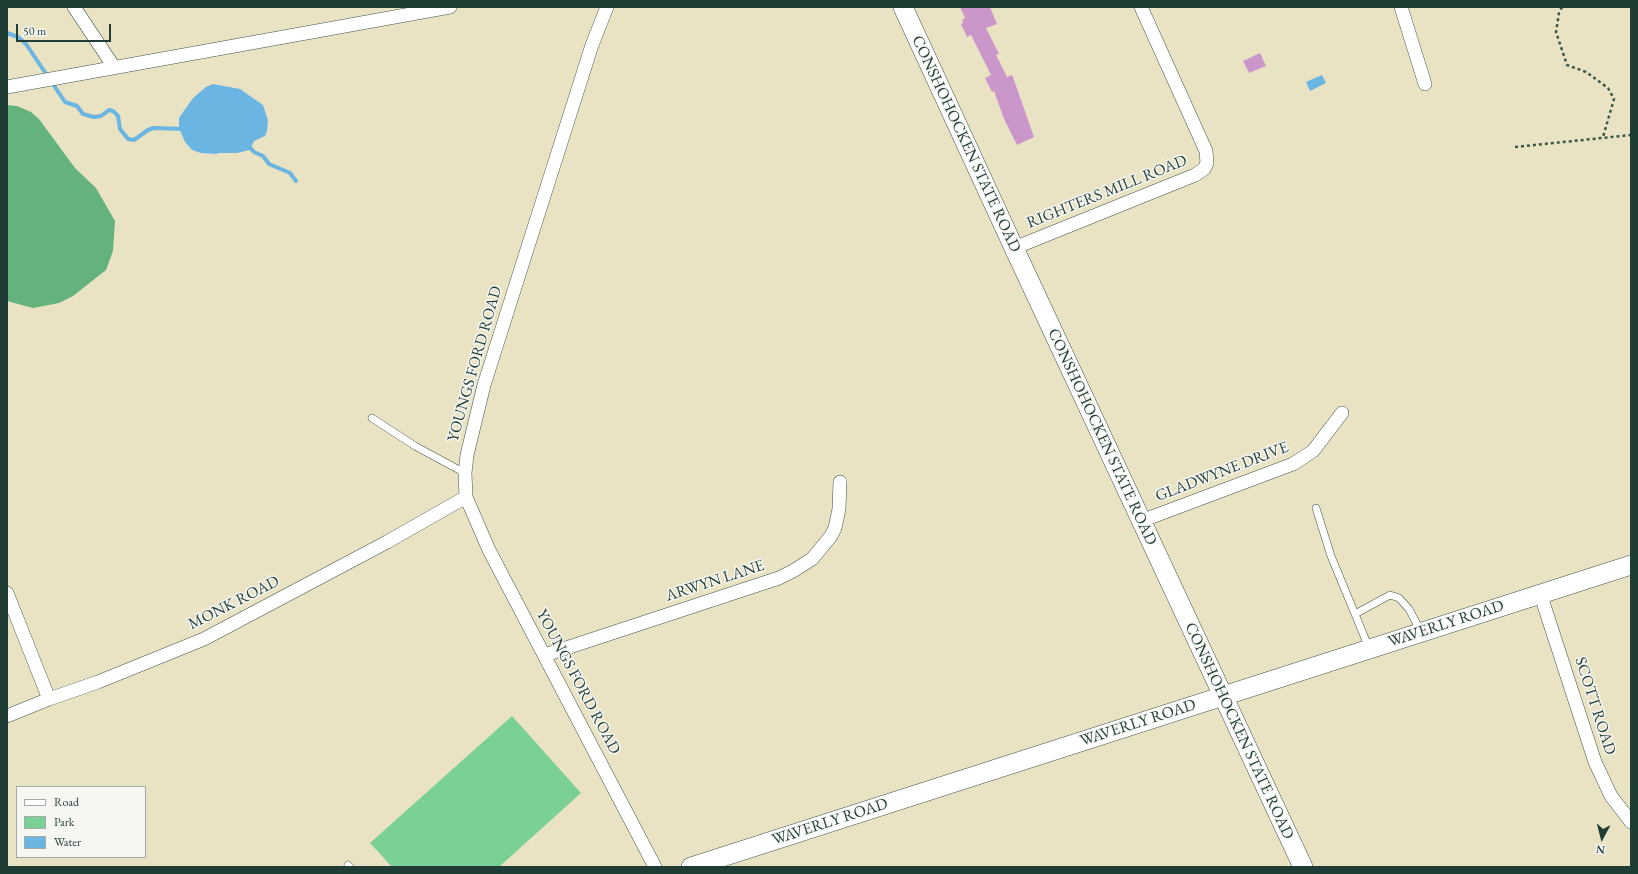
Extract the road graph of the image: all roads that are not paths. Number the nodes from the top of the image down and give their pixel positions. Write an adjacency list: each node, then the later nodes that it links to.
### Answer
1 (74, 7): 7 (street)
2 (450, 7): 7 (street)
3 (607, 7): 13 (street, YOUNGS FORD ROAD)
4 (903, 7): 10 (street, CONSHOHOCKEN STATE ROAD)
5 (1141, 7): 10 (street, RIGHTERS MILL ROAD)
6 (1401, 7): 8 (street)
7 (114, 67): 9 (street)
8 (1425, 84)
9 (7, 87)
10 (1014, 248): 17 (street, CONSHOHOCKEN STATE ROAD)
11 (1342, 413): 17 (street, GLADWYNE DRIVE)
12 (372, 418): 13 (lane)
13 (466, 473): 15 (street, YOUNGS FORD ROAD)
14 (840, 482): 24 (street, ARWYN LANE)
15 (466, 497): 24 (street, YOUNGS FORD ROAD); 26 (street, MONK ROAD)
16 (1316, 508): 21 (lane)
17 (1141, 521): 25 (street, CONSHOHOCKEN STATE ROAD)
18 (1631, 565): 20 (street, WAVERLY ROAD)
19 (7, 593): 26 (street)
20 (1540, 594): 22 (street, WAVERLY ROAD); 28 (street, SCOTT ROAD)
21 (1355, 614): 22 (lane); 23 (lane)
22 (1421, 632): 23 (street, WAVERLY ROAD)
23 (1369, 648): 25 (street, WAVERLY ROAD)
24 (545, 655): 29 (street, YOUNGS FORD ROAD)
25 (1223, 696): 30 (street, WAVERLY ROAD); 31 (street, CONSHOHOCKEN STATE ROAD)
26 (49, 700): 27 (street, MONK ROAD)
27 (7, 716)
28 (1631, 822)
29 (656, 867)
30 (691, 867)
31 (1303, 867)

